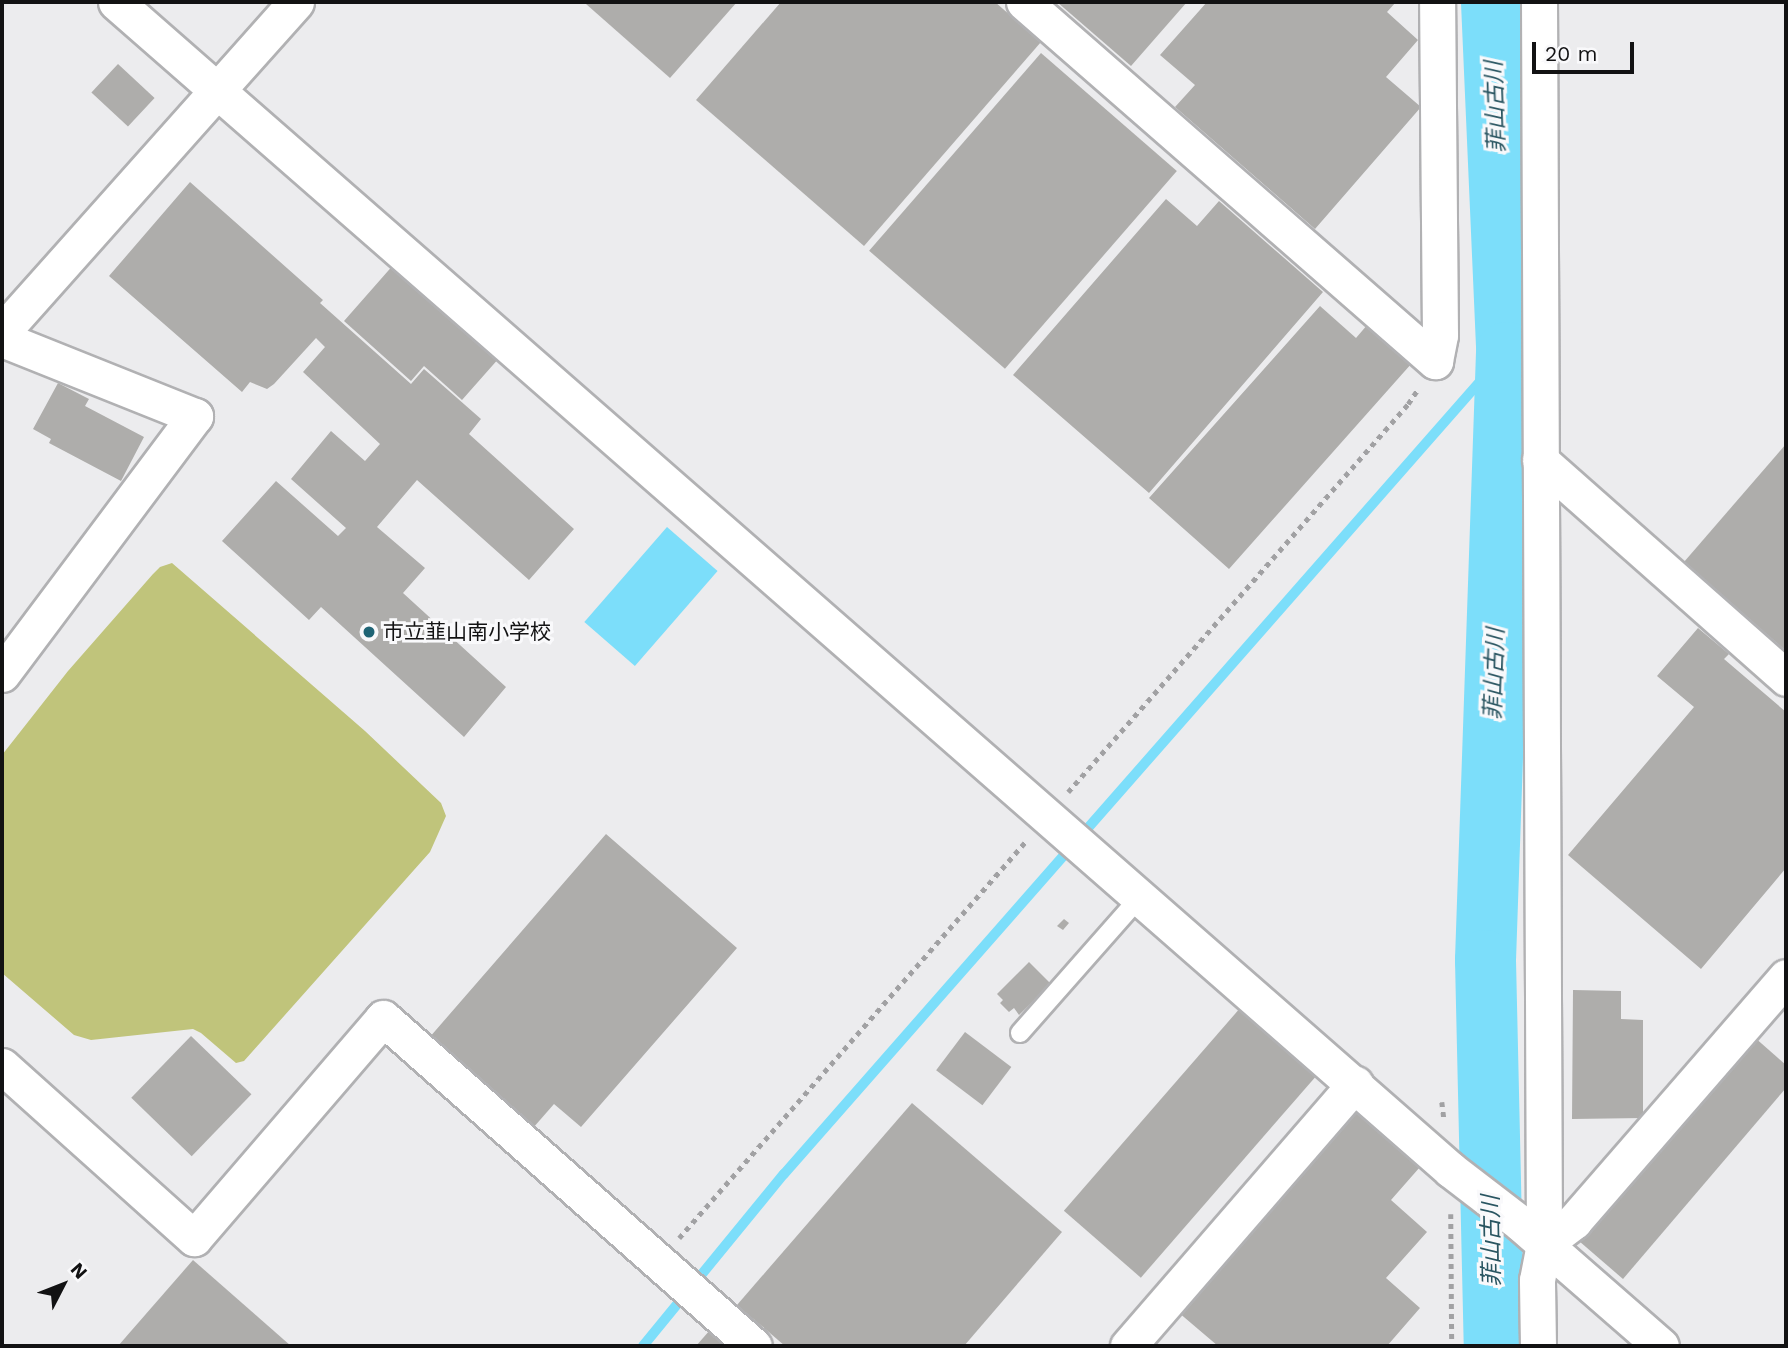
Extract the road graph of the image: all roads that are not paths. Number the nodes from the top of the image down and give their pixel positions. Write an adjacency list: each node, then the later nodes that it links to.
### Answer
1 (116, 2): 6 (street)
2 (296, 2): 6 (street)
3 (1024, 2): 4 (street)
4 (1437, 2)
5 (1539, 2): 9 (street)
6 (218, 91): 7 (street); 12 (street)
7 (2, 332)
8 (2, 339): 10 (street)
9 (1540, 460): 11 (street); 17 (street)
10 (2, 674)
11 (1786, 678)
12 (1140, 897): 14 (lane); 16 (street)
13 (1786, 977): 17 (street)
14 (1020, 1033)
15 (2, 1066): 18 (street)
16 (1356, 1084): 17 (street); 19 (street)
17 (1532, 1233): 20 (street); 21 (street)
18 (754, 1346)
19 (1128, 1346)
20 (1538, 1346)
21 (1661, 1346)

